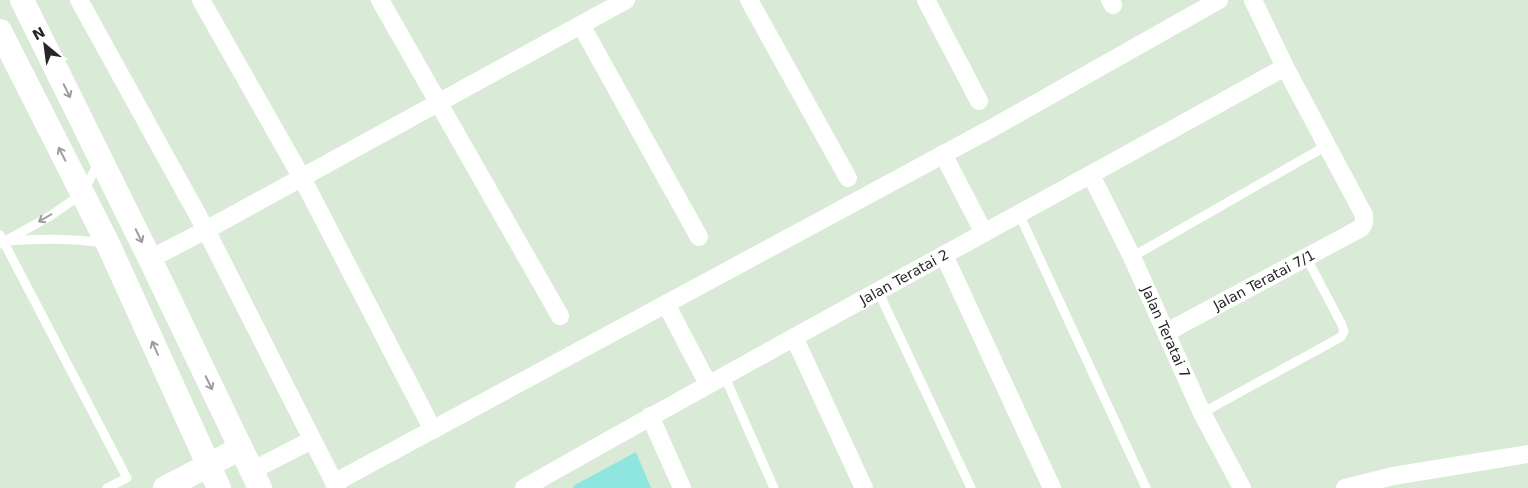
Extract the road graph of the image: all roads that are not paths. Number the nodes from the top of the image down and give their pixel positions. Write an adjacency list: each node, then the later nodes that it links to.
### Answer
1 (22, 0): 17 (street, one-way to 17)
2 (79, 0): 23 (street)
3 (201, 0): 19 (street)
4 (380, 0): 14 (street)
5 (626, 0): 10 (street)
6 (748, 0): 20 (street)
7 (926, 0): 13 (street)
8 (1219, 0): 16 (street)
9 (1253, 0): 12 (street)
10 (581, 26): 14 (street); 25 (street)
11 (0, 31): 21 (street, one-way to 11)
12 (1285, 67): 15 (street); 18 (street, Jalan Teratai 2)
13 (979, 101)
14 (438, 104): 19 (street); 34 (street)
15 (1326, 146): 29 (lane); 30 (street, Jalan Teratai 7/1)
16 (943, 154): 24 (street); 33 (street)
17 (101, 159): 21 (lane); 31 (street, one-way to 31)
18 (1092, 175): 22 (street, Jalan Teratai 2); 29 (street, Jalan Teratai 7)
19 (302, 178): 23 (street); 41 (street)
20 (848, 178)
21 (82, 194): 26 (lane, one-way to 26); 27 (street)
22 (1019, 214): 24 (street, Jalan Teratai 2); 58 (lane)
23 (206, 230): 31 (street); 42 (street)
24 (984, 233): 28 (street, Jalan Teratai 2)
25 (698, 237)
26 (1, 240): 27 (lane); 49 (lane)
27 (108, 244): 45 (street, one-way to 27)
28 (944, 255): 32 (street, Jalan Teratai 2); 57 (street)
29 (1132, 257): 35 (street, Jalan Teratai 7)
30 (1306, 257): 35 (street, Jalan Teratai 7/1); 39 (lane)
31 (150, 259): 43 (street, one-way to 43)
32 (878, 291): 36 (street, Jalan Teratai 2); 56 (lane)
33 (666, 304): 38 (street); 41 (street)
34 (560, 316)
35 (1167, 332): 39 (street, Jalan Teratai 7)
36 (794, 337): 37 (street, Jalan Teratai 2); 55 (street)
37 (724, 375): 38 (street, Jalan Teratai 2); 54 (lane)
38 (708, 384): 40 (street, Jalan Teratai 2)
39 (1202, 413): 59 (street, Jalan Teratai 7)
40 (650, 416): 46 (street, Jalan Teratai 2); 53 (street)
41 (433, 430): 48 (street)
42 (312, 440): 47 (street); 48 (street)
43 (241, 448): 45 (street); 47 (street)
44 (1528, 454): 60 (street)
45 (208, 465): 50 (street); 51 (street)
46 (545, 482): 52 (street, Jalan Teratai 2)
47 (255, 483)
48 (335, 486)
49 (107, 488)
50 (165, 488)
51 (219, 488)
52 (524, 488)
53 (682, 488)
54 (774, 488)
55 (864, 488)
56 (971, 488)
57 (1052, 488)
58 (1146, 488)
59 (1242, 488)
60 (1345, 488)

